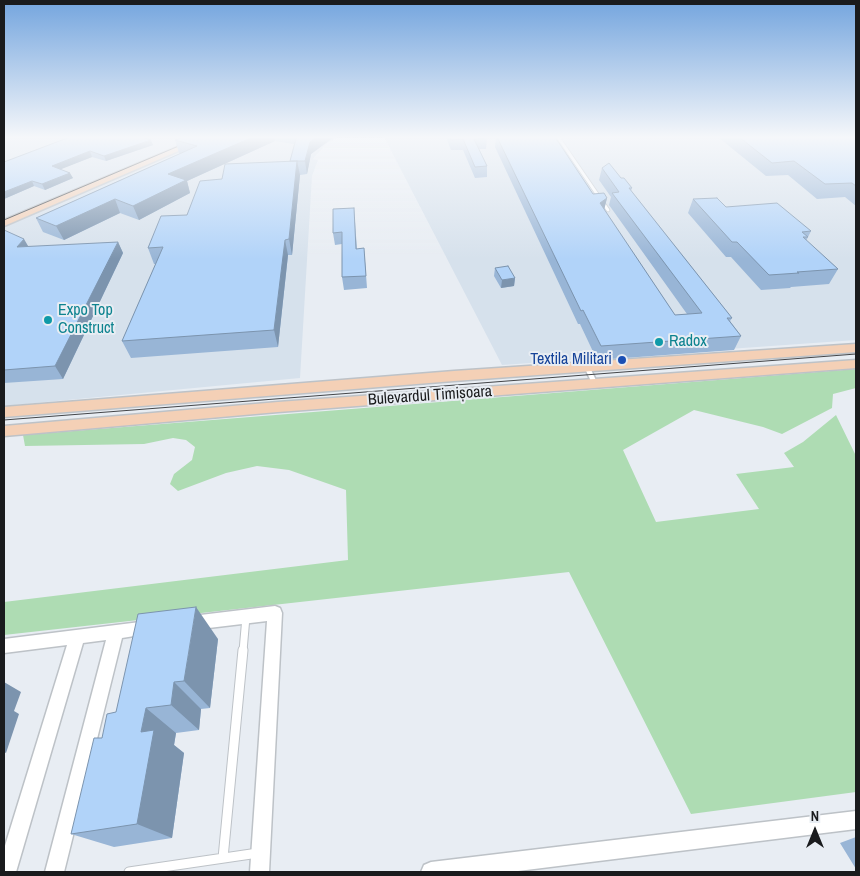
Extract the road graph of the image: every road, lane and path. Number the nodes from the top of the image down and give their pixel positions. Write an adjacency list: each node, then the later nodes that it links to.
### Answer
1 (92, 178): 4 (main road)
2 (111, 178): 5 (main road)
3 (586, 178): 6 (lane)
4 (82, 182): 5 (main road); 7 (main road)
5 (92, 186): 8 (main road)
6 (608, 210)
7 (4, 214)
8 (4, 223)
9 (856, 348): 10 (main road, Bulevardul Timișoara)
10 (702, 360): 12 (main road, Bulevardul Timișoara); 13 (main road)
11 (856, 364): 13 (main road, Bulevardul Timișoara)
12 (587, 367): 14 (lane); 15 (main road, Bulevardul Timișoara)
13 (713, 375): 14 (main road, Bulevardul Timișoara)
14 (595, 384): 16 (main road, Bulevardul Timișoara)
15 (4, 412)
16 (4, 431)
17 (246, 617): 18 (street); 24 (street); 25 (lane)
18 (181, 624)
19 (163, 627): 20 (street)
20 (116, 632): 21 (street); 27 (street)
21 (77, 637): 22 (street); 26 (street)
22 (4, 646)
23 (856, 820): 30 (street)
24 (260, 852): 25 (lane); 29 (street)
25 (223, 858): 28 (lane)
26 (6, 872)
27 (55, 872)
28 (130, 872)
29 (260, 872)
30 (431, 872)

